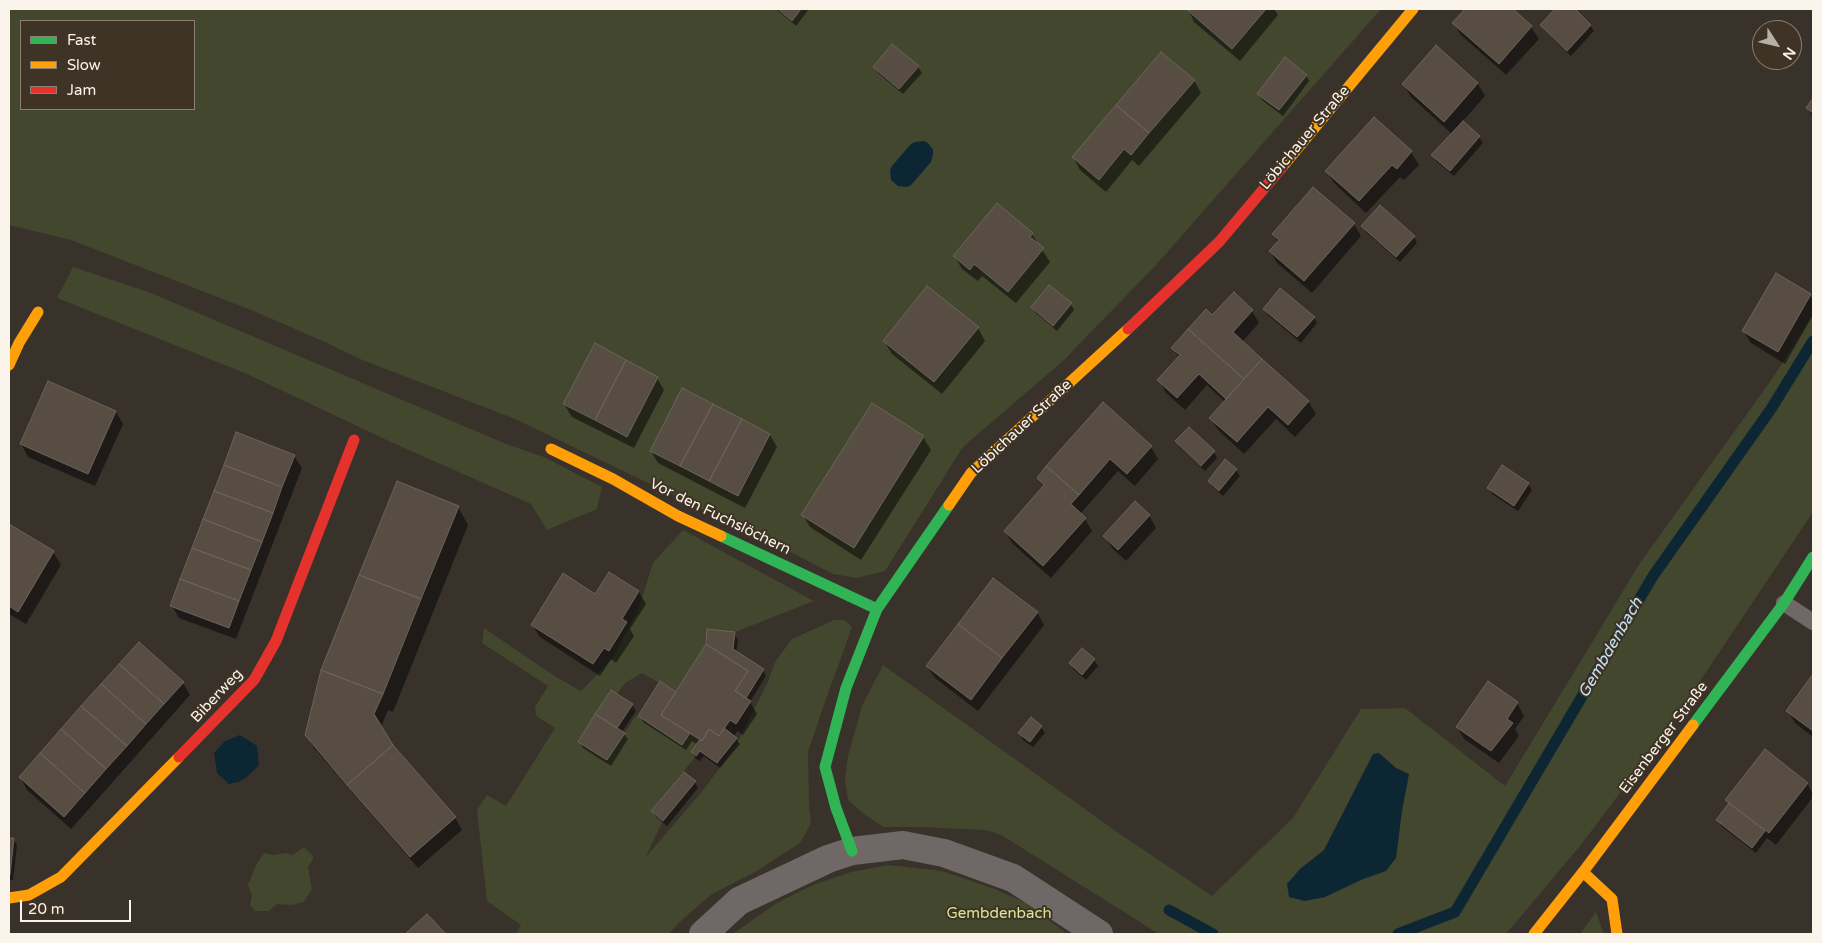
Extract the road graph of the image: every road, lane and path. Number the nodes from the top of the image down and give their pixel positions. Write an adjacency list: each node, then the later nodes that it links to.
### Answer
1 (1413, 9): 8 (street, Löbichauer Straße)
2 (38, 312): 3 (street)
3 (9, 365)
4 (354, 440): 12 (street, Biberweg)
5 (551, 449): 8 (street, Vor den Fuchslöchern)
6 (1813, 557): 7 (street, Eisenberger Straße)
7 (1784, 603): 9 (lane); 11 (street, Eisenberger Straße)
8 (877, 609): 10 (street, Löbichauer Straße)
9 (1813, 622)
10 (852, 851): 13 (street); 14 (street)
11 (1584, 872): 15 (street, Eisenberger Straße); 16 (street)
12 (9, 898)
13 (703, 934)
14 (1100, 934)
15 (1534, 934)
16 (1617, 934)

